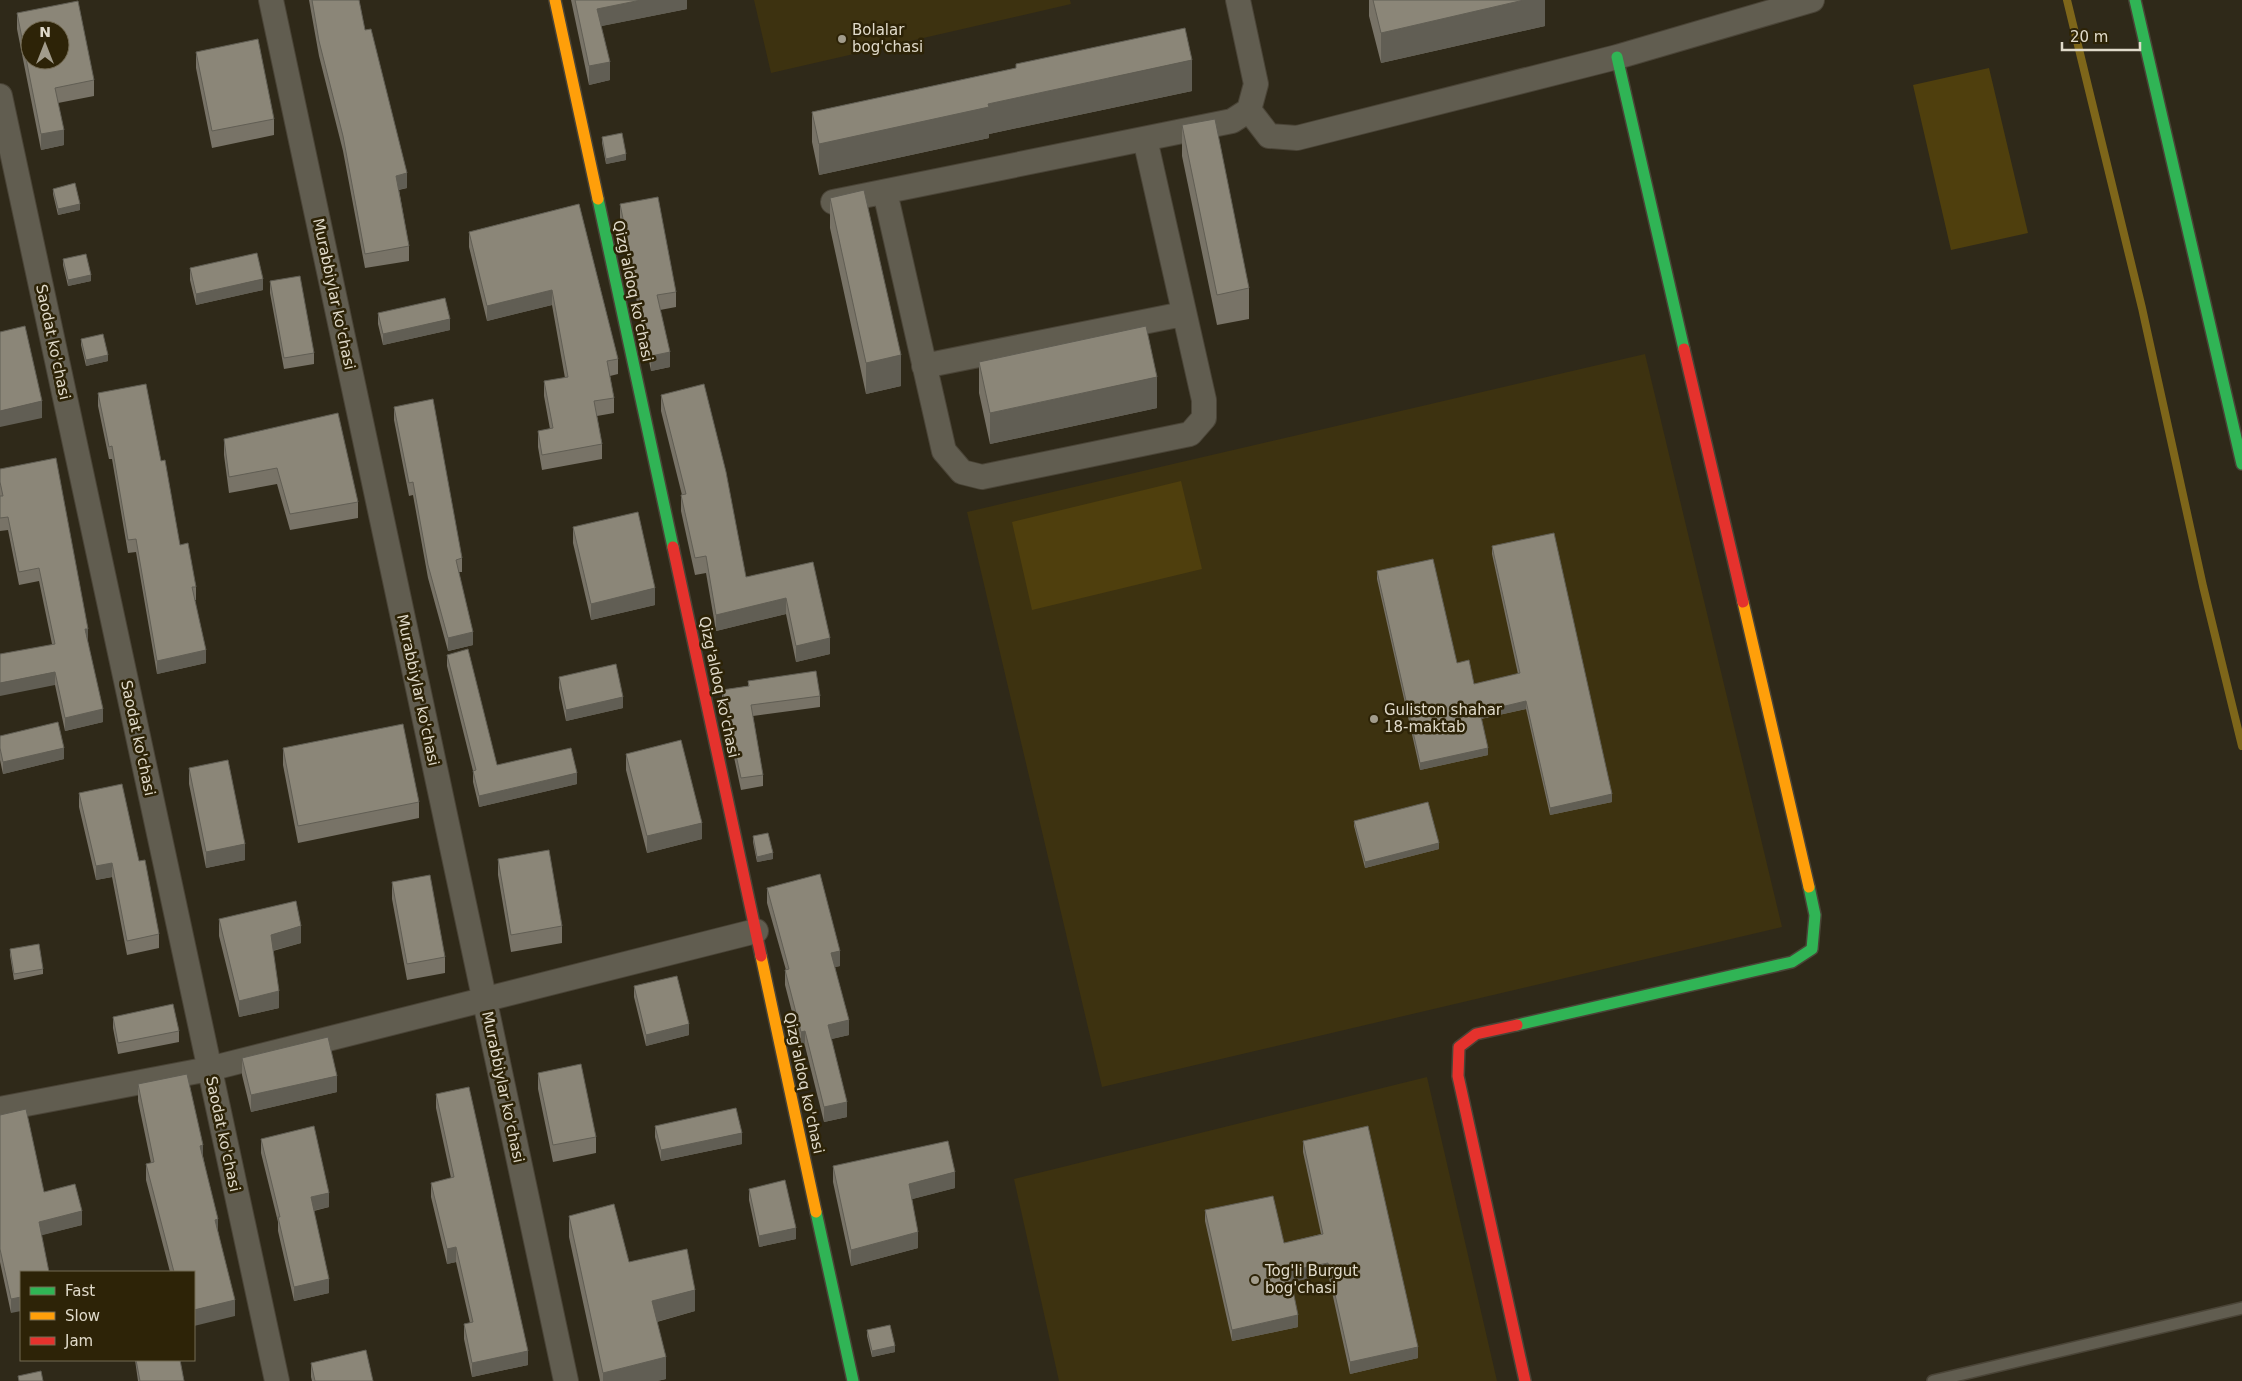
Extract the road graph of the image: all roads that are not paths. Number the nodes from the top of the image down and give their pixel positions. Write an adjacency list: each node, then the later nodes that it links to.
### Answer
1 (270, 0): 16 (street, Murabbiylar ko'chasi)
2 (554, 0): 15 (street, Qizg'aldoq ko'chasi)
3 (1238, 0): 8 (street)
4 (1812, 0): 6 (street)
5 (2135, 0): 14 (street)
6 (1617, 57): 8 (street); 23 (street)
7 (0, 96): 17 (street, Saodat ko'chasi)
8 (1249, 110): 9 (street)
9 (1145, 139): 10 (street); 12 (street)
10 (885, 192): 11 (street); 13 (street)
11 (832, 202)
12 (1183, 314): 13 (street); 13 (street)
13 (924, 366)
14 (2242, 464)
15 (756, 931): 16 (street); 22 (street, Qizg'aldoq ko'chasi)
16 (485, 1001): 17 (street); 21 (street, Murabbiylar ko'chasi)
17 (210, 1069): 18 (street); 20 (street, Saodat ko'chasi)
18 (0, 1109)
19 (2242, 1308): 24 (lane)
20 (276, 1381)
21 (566, 1381)
22 (853, 1381)
23 (1525, 1381)
24 (1933, 1381)

